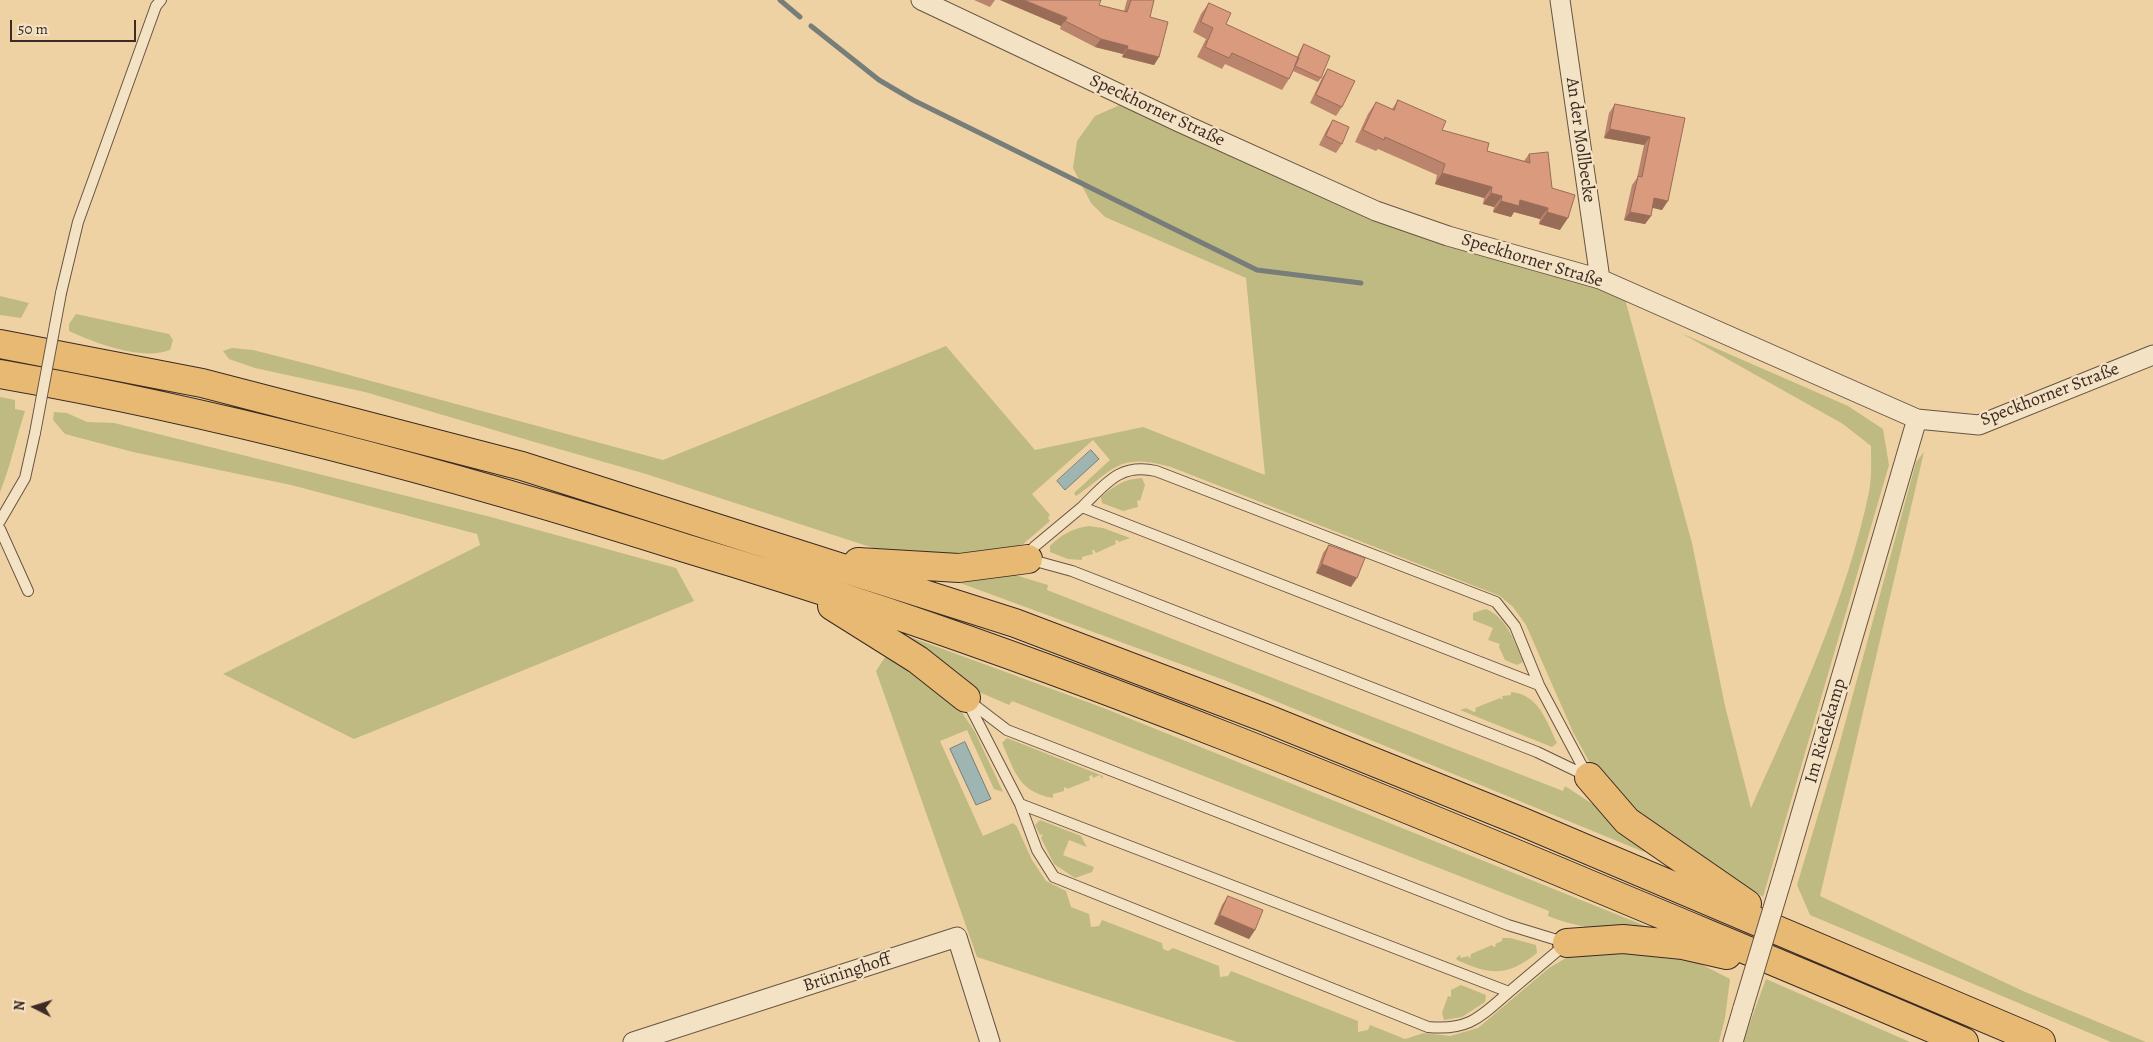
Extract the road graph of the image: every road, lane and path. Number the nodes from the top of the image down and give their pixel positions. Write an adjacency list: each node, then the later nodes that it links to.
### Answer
1 (161, 0): 10 (lane, bridge)
2 (921, 0): 4 (street, Speckhorner Straße)
3 (1560, 0): 4 (street, An der Mollbecke)
4 (1600, 279): 8 (street, Speckhorner Straße)
5 (0, 344): 12 (highway)
6 (2153, 355): 8 (street, Speckhorner Straße)
7 (0, 374): 14 (highway)
8 (1917, 419): 26 (street, Im Riedekamp, bridge)
9 (1082, 507): 13 (lane); 16 (lane); 16 (lane)
10 (0, 521)
11 (0, 528): 15 (lane)
12 (817, 559): 13 (highway); 20 (highway)
13 (1028, 559): 18 (lane)
14 (787, 580): 17 (highway); 22 (highway)
15 (28, 591)
16 (1540, 685): 18 (lane)
17 (966, 698): 19 (lane); 21 (lane)
18 (1589, 778): 20 (highway)
19 (1020, 804): 23 (lane); 23 (lane)
20 (1795, 938): 28 (highway)
21 (1567, 943): 22 (highway); 23 (lane)
22 (1795, 969): 27 (highway)
23 (1509, 992)
24 (633, 1042): 25 (street, Brüninghoff)
25 (990, 1042)
26 (1732, 1042)
27 (1964, 1042)
28 (2041, 1042)

